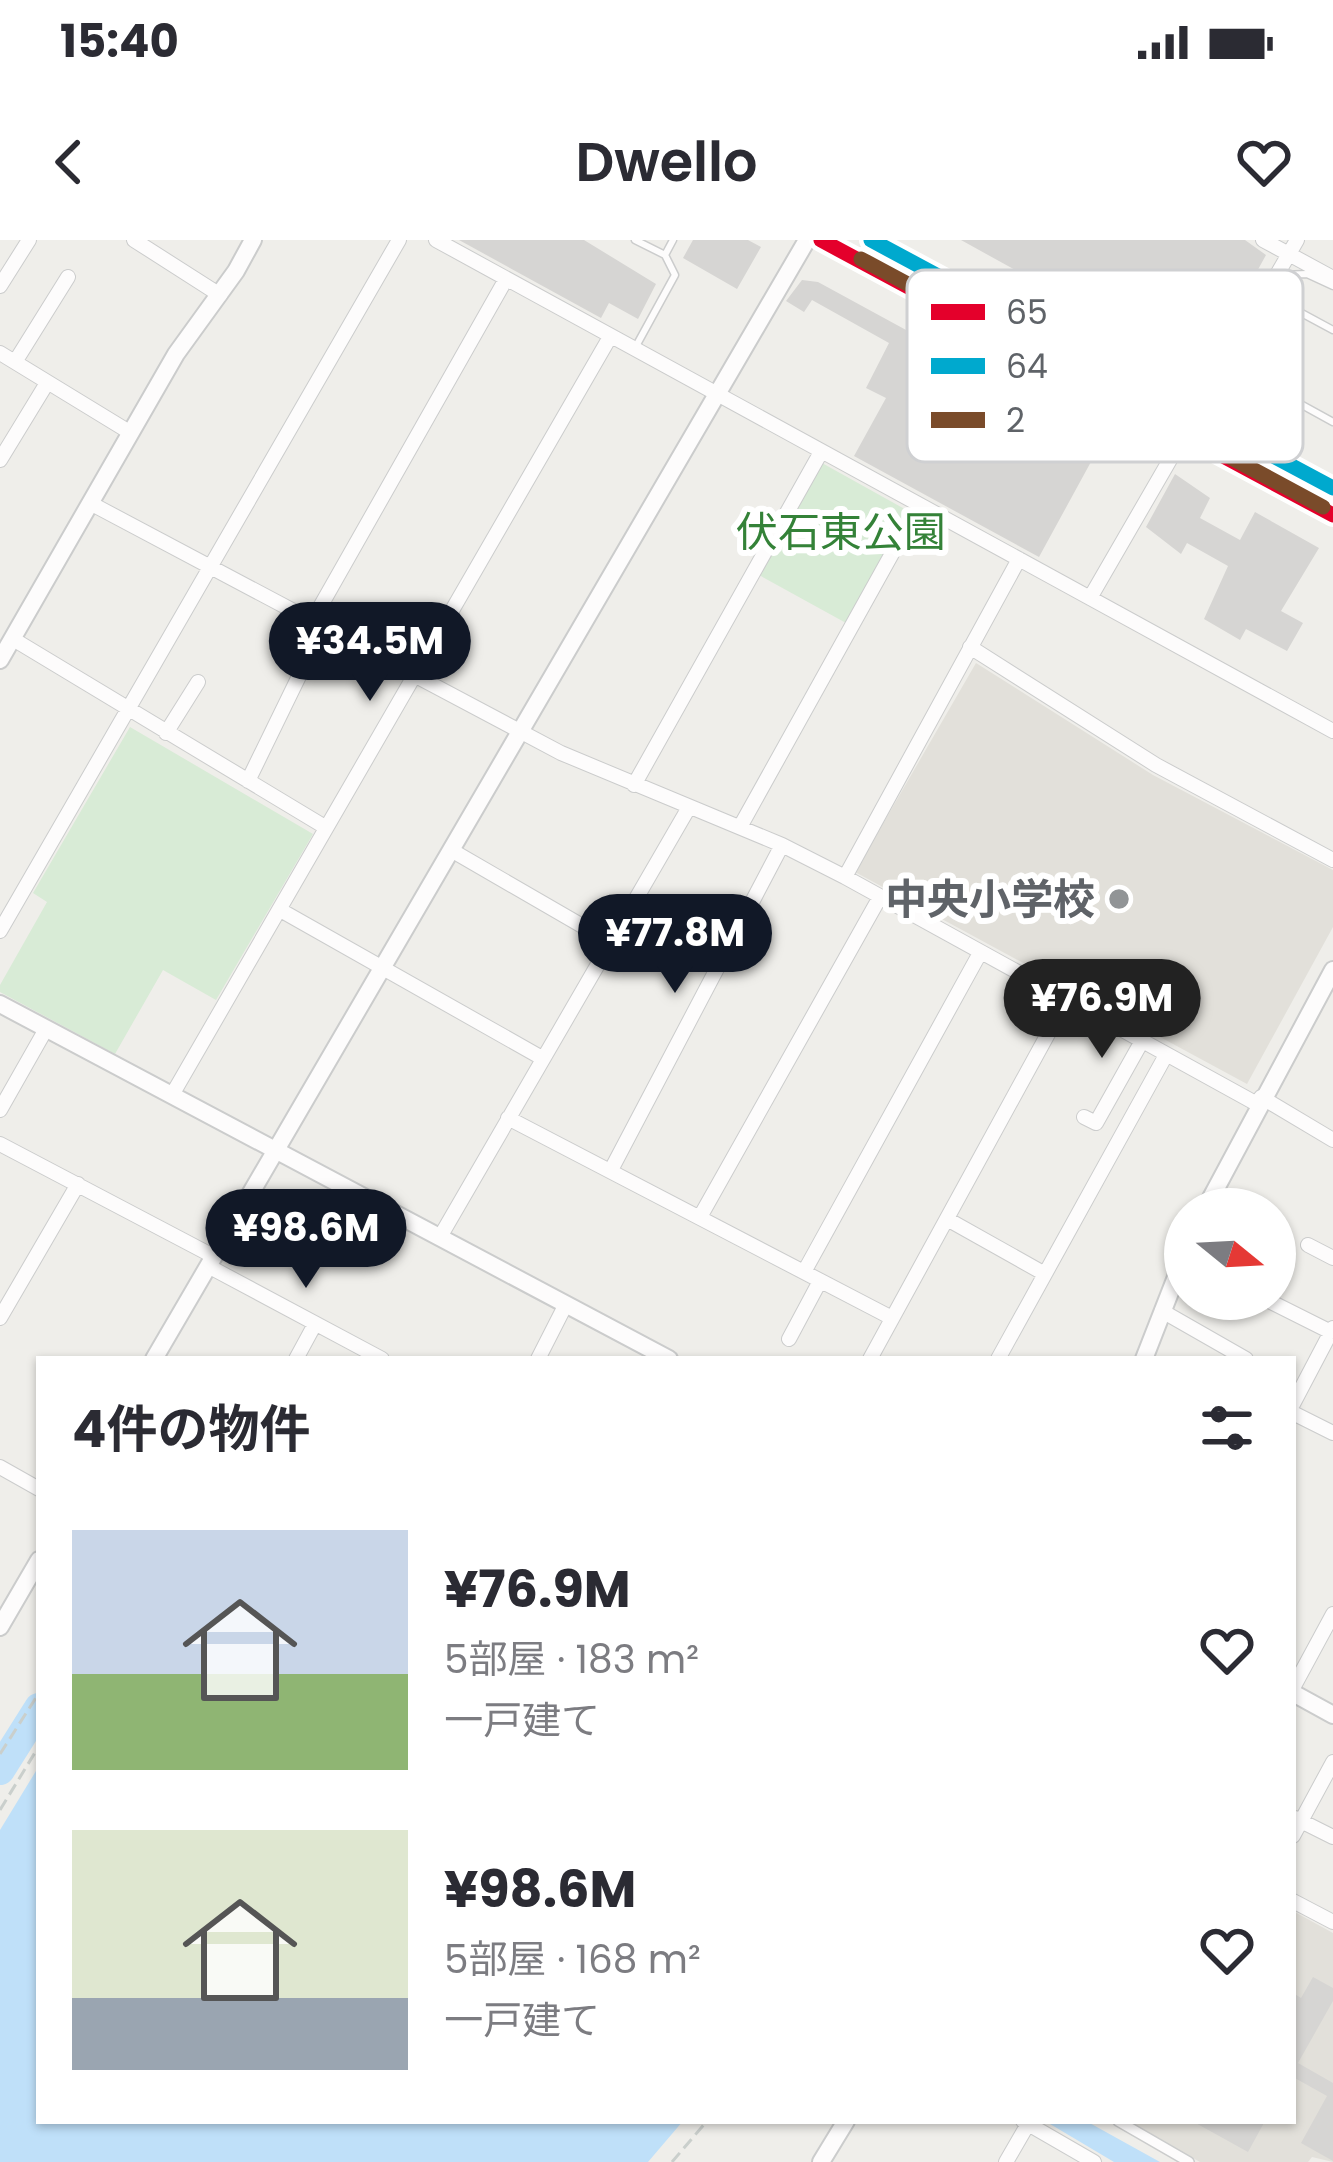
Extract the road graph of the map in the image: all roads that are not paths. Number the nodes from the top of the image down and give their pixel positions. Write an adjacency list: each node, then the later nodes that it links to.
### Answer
1 (29, 240): 21 (street)
2 (134, 240): 23 (street)
3 (253, 240): 23 (street)
4 (399, 240): 45 (street)
5 (436, 240): 19 (street)
6 (635, 240): 13 (lane)
7 (673, 240): 13 (lane)
8 (807, 240): 31 (street)
9 (820, 240): 22 (street)
10 (871, 240): 15 (street)
11 (1264, 240): 14 (street)
12 (1298, 240): 14 (street)
13 (665, 255): 27 (lane)
14 (1289, 255): 16 (street); 20 (street)
15 (927, 270)
16 (1280, 270)
17 (1303, 276): 20 (lane)
18 (68, 278): 29 (street)
19 (506, 279): 26 (street); 47 (street)
20 (1333, 282)
21 (0, 286)
22 (907, 286)
23 (220, 295): 34 (street)
24 (1303, 314): 25 (lane)
25 (1333, 330)
26 (610, 337): 27 (street); 51 (street)
27 (634, 350): 31 (street)
28 (0, 353): 29 (street)
29 (15, 362): 30 (street)
30 (47, 383): 34 (street); 36 (street)
31 (716, 394): 35 (street); 55 (street)
32 (1303, 406): 33 (lane)
33 (1333, 422)
34 (131, 433): 41 (street)
35 (821, 452): 42 (street); 58 (street)
36 (0, 460)
37 (1167, 462): 46 (street)
38 (1237, 462): 43 (street)
39 (1290, 462): 40 (street)
40 (1332, 484)
41 (90, 503): 45 (street); 48 (street)
42 (920, 506): 44 (street); 61 (street)
43 (1333, 515)
44 (1018, 559): 46 (street); 49 (street)
45 (212, 568): 47 (street); 53 (street)
46 (1090, 598): 54 (street)
47 (317, 626): 51 (street); 57 (street)
48 (13, 639): 50 (street); 53 (street)
49 (970, 647): 64 (street); 65 (street)
50 (0, 660)
51 (415, 677): 55 (street); 60 (street)
52 (198, 682): 56 (street)
53 (129, 711): 56 (street); 68 (street)
54 (1333, 731)
55 (521, 732): 58 (street); 63 (street)
56 (166, 733): 57 (street)
57 (248, 782): 60 (street)
58 (634, 784): 59 (street)
59 (688, 808): 61 (street); 69 (street)
60 (325, 826): 67 (street)
61 (740, 827): 62 (street)
62 (782, 845): 65 (street); 87 (street)
63 (451, 850): 69 (street); 71 (street)
64 (1333, 860)
65 (844, 877): 66 (street)
66 (880, 897): 70 (street); 90 (street)
67 (282, 911): 71 (street); 79 (street)
68 (0, 931)
69 (610, 942): 78 (street)
70 (980, 953): 73 (street); 96 (street)
71 (380, 969): 78 (street); 86 (street)
72 (1333, 970): 80 (street)
73 (1066, 1001): 76 (street); 91 (street)
74 (0, 1004): 75 (street)
75 (46, 1029): 79 (street); 81 (street)
76 (1142, 1041): 77 (street); 82 (street)
77 (1166, 1054): 80 (street); 97 (street)
78 (542, 1058): 83 (street)
79 (172, 1095): 86 (street)
80 (1259, 1101): 84 (street); 89 (street)
81 (0, 1110)
82 (1084, 1117)
83 (508, 1118): 87 (street); 92 (street)
84 (1333, 1140)
85 (0, 1144): 88 (street)
86 (275, 1150): 92 (street); 95 (street)
87 (611, 1170): 90 (street)
88 (78, 1184): 95 (street); 103 (street)
89 (1216, 1188)
90 (700, 1217): 96 (street)
91 (947, 1219): 97 (street); 104 (street)
92 (440, 1237): 99 (street)
93 (1308, 1245): 94 (street)
94 (1333, 1258)
95 (211, 1261): 105 (street); 108 (street)
96 (804, 1272): 98 (street)
97 (1045, 1274): 114 (street)
98 (820, 1281): 104 (street); 107 (street)
99 (566, 1304): 111 (street); 112 (street)
100 (1164, 1307): 101 (street)
101 (1162, 1312): 115 (street); 116 (street)
102 (1296, 1313): 106 (street)
103 (0, 1318)
104 (892, 1318): 113 (street)
105 (315, 1324): 109 (street); 110 (street)
106 (1332, 1330): 117 (street)
107 (789, 1339)
108 (156, 1356)
109 (298, 1356)
110 (376, 1356)
111 (540, 1356)
112 (663, 1356)
113 (872, 1356)
114 (1000, 1356)
115 (1145, 1356)
116 (1241, 1356)
117 (1296, 1396)
118 (1296, 1399): 119 (street)
119 (1333, 1433)
120 (0, 1467): 121 (street)
121 (36, 1487)
122 (36, 1565): 124 (street)
123 (1333, 1614): 125 (street)
124 (0, 1628)
125 (1296, 1684)
126 (1296, 1692): 127 (street)
127 (1333, 1714)
128 (1333, 1762): 129 (street)
129 (1296, 1825): 130 (street)
130 (1333, 1838)
131 (1296, 1902): 132 (street)
132 (1333, 1922)
133 (844, 2124): 137 (street)
134 (1025, 2124): 138 (street)
135 (1029, 2124): 139 (street)
136 (1123, 2124): 140 (street)
137 (821, 2162)
138 (1006, 2162)
139 (1094, 2162)
140 (1189, 2162)

